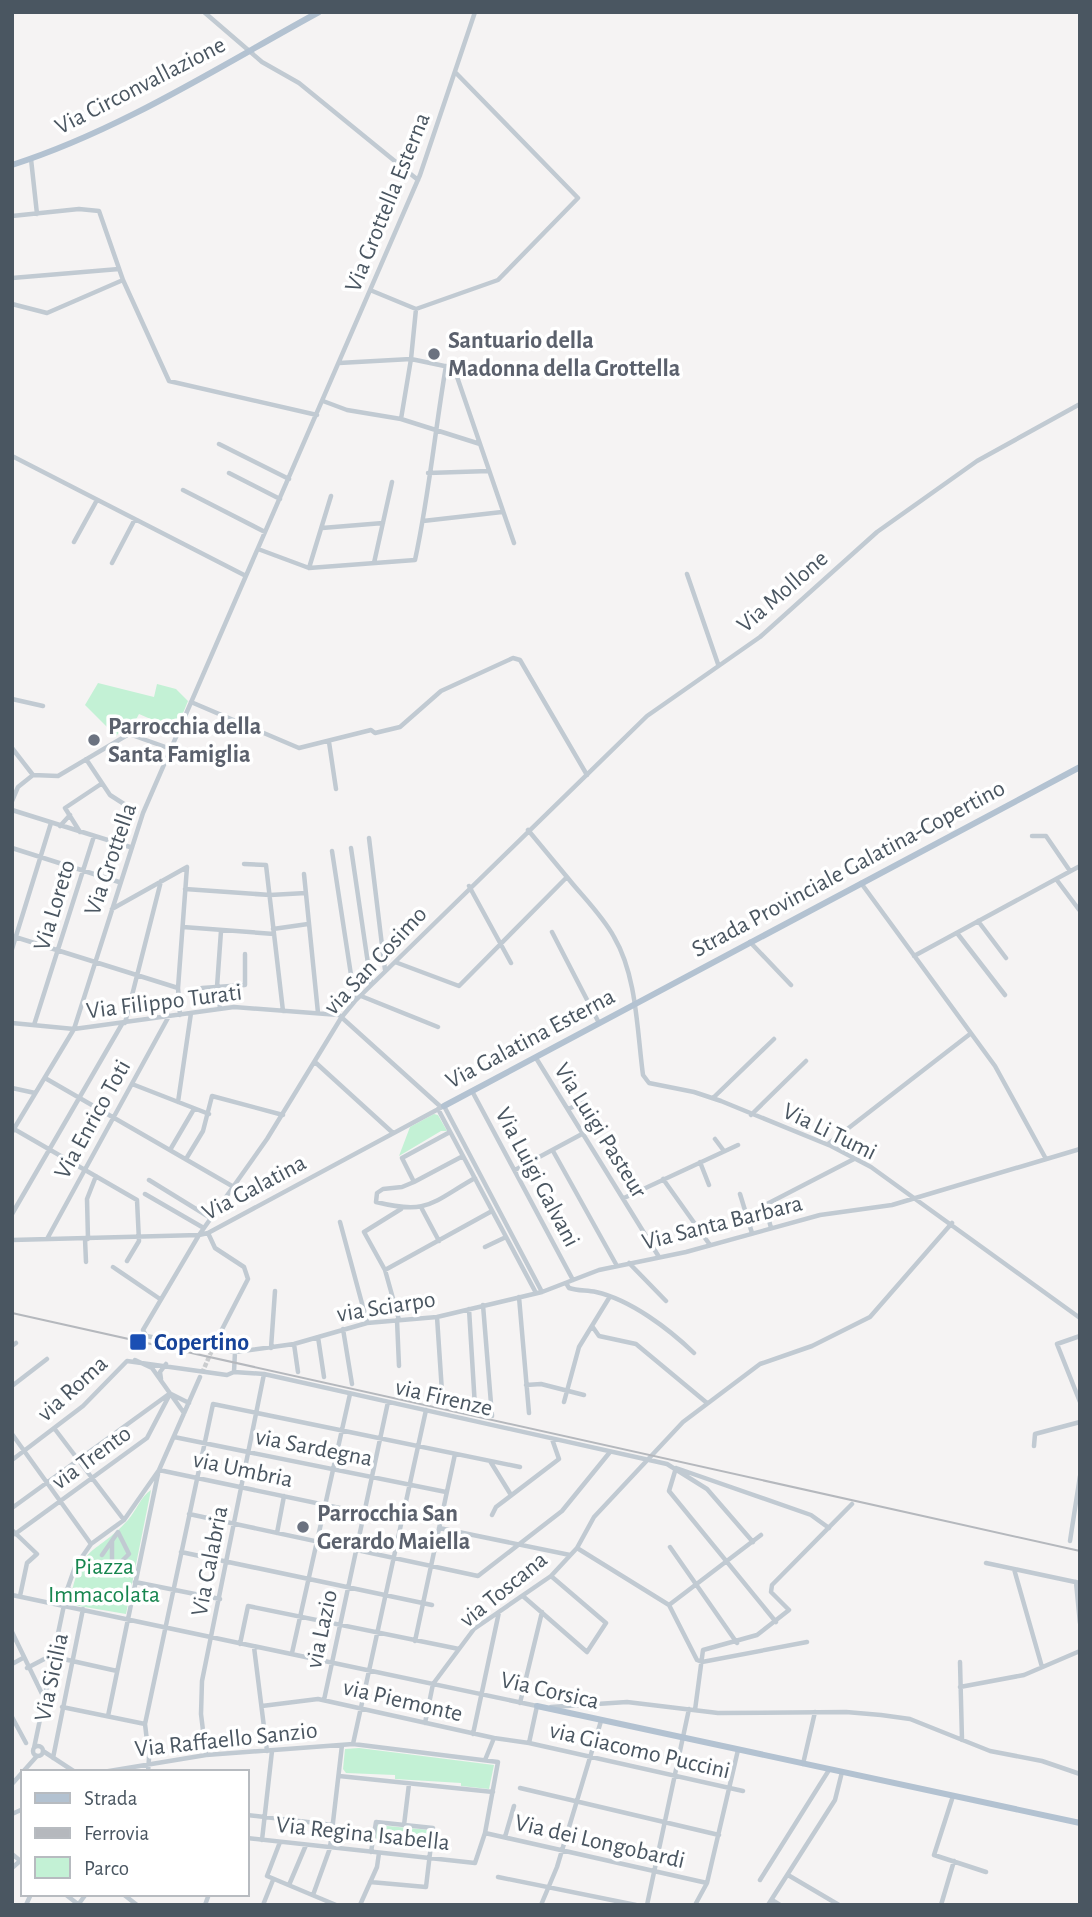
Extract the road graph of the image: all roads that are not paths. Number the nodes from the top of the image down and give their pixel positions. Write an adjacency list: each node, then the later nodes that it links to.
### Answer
1 (204, 12): 4 (street)
2 (320, 12): 4 (main road, Via Circonvallazione)
3 (475, 12): 5 (street, Via Grottella Esterna)
4 (248, 51): 6 (main road, Via Circonvallazione); 8 (street)
5 (456, 73): 8 (street, Via Grottella Esterna); 16 (street)
6 (31, 159): 7 (main road, Via Circonvallazione); 9 (street)
7 (12, 165)
8 (418, 180): 14 (street, Via Grottella Esterna)
9 (37, 214): 10 (street); 11 (street)
10 (12, 216)
11 (119, 269): 12 (street); 13 (street)
12 (12, 278)
13 (123, 280): 15 (street); 22 (street)
14 (370, 290): 16 (street); 18 (street, Via Grottella Esterna)
15 (12, 304)
16 (416, 309): 17 (street)
17 (411, 359): 18 (street); 19 (street); 23 (street)
18 (339, 363): 20 (street, Via Grottella Esterna)
19 (446, 366): 24 (street); 26 (street)
20 (323, 401): 22 (street, Via Grottella); 23 (street)
21 (1080, 404): 51 (street, Via Mollone)
22 (317, 415): 31 (street, Via Grottella)
23 (401, 419): 24 (street)
24 (435, 430): 26 (street); 30 (street)
25 (219, 444): 31 (street)
26 (480, 444): 28 (street)
27 (12, 456): 36 (street)
28 (489, 471): 30 (street); 37 (street)
29 (229, 473): 35 (street)
30 (428, 473): 39 (street)
31 (289, 479): 35 (street, Via Grottella)
32 (392, 482): 40 (street)
33 (183, 490): 42 (street)
34 (331, 496): 41 (street)
35 (280, 499): 42 (street, Via Grottella)
36 (97, 500): 38 (street); 43 (street)
37 (503, 512): 39 (street); 44 (street)
38 (135, 519): 46 (street); 50 (street)
39 (423, 521): 47 (street)
40 (383, 523): 41 (street); 47 (street)
41 (321, 528): 48 (street)
42 (265, 532): 45 (street, Via Grottella)
43 (74, 542)
44 (514, 544)
45 (258, 550): 48 (street); 50 (street, Via Grottella)
46 (112, 563)
47 (374, 563): 48 (street)
48 (309, 568)
49 (687, 574): 51 (street)
50 (246, 576): 53 (street, Via Grottella)
51 (718, 664): 61 (street, Via Mollone)
52 (12, 699): 54 (street)
53 (191, 702): 55 (street); 57 (street, Via Grottella)
54 (43, 706)
55 (329, 742): 61 (street); 63 (street)
56 (12, 748): 60 (street)
57 (171, 749): 58 (street); 75 (street, Via Grottella)
58 (86, 760): 60 (street); 62 (street)
59 (1080, 767): 89 (main road, Strada Provinciale Galatina-Copertino)
60 (33, 775): 64 (street)
61 (587, 775): 70 (street, Via Mollone)
62 (101, 784): 65 (street); 67 (street)
63 (336, 789)
64 (12, 801)
65 (124, 804)
66 (12, 810): 68 (street)
67 (70, 816): 69 (street); 71 (street)
68 (51, 823): 69 (street); 79 (street)
69 (60, 826): 71 (street)
70 (528, 831): 85 (street); 90 (street, via San Cosimo)
71 (80, 832): 72 (street)
72 (94, 836): 75 (street); 82 (street, Via Loreto)
73 (1032, 836): 83 (street)
74 (369, 838): 114 (street)
75 (130, 847): 88 (street, Via Grottella)
76 (12, 848): 79 (street)
77 (351, 848): 116 (street)
78 (332, 851): 123 (street)
79 (42, 857): 82 (street); 103 (street)
80 (244, 864): 93 (street)
81 (1080, 866): 83 (street)
82 (83, 871): 88 (street); 107 (street, Via Loreto)
83 (1070, 871): 86 (street)
84 (304, 874): 92 (street)
85 (567, 877): 105 (street); 124 (street)
86 (1056, 878): 95 (street); 96 (street)
87 (161, 881): 91 (street); 94 (street); 115 (street)
88 (119, 882): 94 (street, Via Grottella)
89 (861, 882): 104 (main road, Strada Provinciale Galatina-Copertino); 109 (street)
90 (469, 886): 105 (street); 112 (street, via San Cosimo)
91 (185, 889): 93 (street); 98 (street)
92 (306, 893): 93 (street); 97 (street)
93 (270, 895): 100 (street)
94 (111, 910): 111 (street, Via Grottella)
95 (1080, 911)
96 (978, 921): 102 (street); 110 (street)
97 (309, 925): 100 (street); 128 (street)
98 (183, 927): 99 (street); 119 (street)
99 (221, 931): 100 (street); 118 (street)
100 (273, 932): 126 (street)
101 (552, 932): 134 (street)
102 (957, 933): 109 (street); 122 (street)
103 (14, 936): 106 (street); 107 (street)
104 (749, 941): 117 (street); 124 (main road, Strada Provinciale Galatina-Copertino)
105 (499, 943): 112 (street); 113 (street)
106 (12, 949)
107 (58, 950): 111 (street); 135 (street, Via Loreto)
108 (245, 954): 118 (street)
109 (914, 956): 138 (street)
110 (1006, 958)
111 (95, 961): 115 (street); 137 (street, Via Grottella)
112 (394, 962): 114 (street, via San Cosimo)
113 (511, 963)
114 (386, 971): 116 (street, via San Cosimo)
115 (139, 976): 119 (street); 133 (street)
116 (371, 985): 121 (street, via San Cosimo)
117 (791, 985)
118 (217, 987): 120 (street); 125 (street)
119 (178, 988): 129 (street)
120 (202, 988)
121 (361, 995): 123 (street, via San Cosimo); 136 (street)
122 (1005, 995)
123 (355, 1001): 131 (street, via San Cosimo)
124 (634, 1004): 134 (main road, Via Galatina Esterna); 148 (street, Via Li Tumi)
125 (220, 1009): 126 (street, Via Filippo Turati); 127 (street, Via Filippo Turati)
126 (283, 1011): 128 (street, Via Filippo Turati)
127 (191, 1013): 129 (street, Via Filippo Turati); 150 (street)
128 (318, 1013): 131 (street, Via Filippo Turati)
129 (180, 1015): 130 (street, Via Filippo Turati)
130 (169, 1016): 133 (street, Via Filippo Turati); 144 (street, Via Enrico Toti)
131 (341, 1018): 142 (street, via San Cosimo); 152 (street)
132 (12, 1023): 135 (street, Via Filippo Turati)
133 (124, 1023): 137 (street, Via Filippo Turati); 149 (street)
134 (599, 1023): 140 (main road, Via Galatina Esterna)
135 (34, 1025): 137 (street, Via Filippo Turati)
136 (438, 1027)
137 (74, 1029): 143 (street, Via Grottella)
138 (970, 1034): 165 (street); 174 (street)
139 (774, 1040): 148 (street)
140 (536, 1058): 146 (main road, Via Galatina Esterna); 154 (street, Via Luigi Pasteur)
141 (806, 1060): 157 (street)
142 (314, 1062): 156 (street, via San Cosimo); 161 (street)
143 (45, 1078): 147 (street, Via Grottella); 149 (street)
144 (132, 1084): 150 (street); 158 (street, Via Enrico Toti)
145 (12, 1088): 147 (street)
146 (471, 1091): 152 (main road, Via Galatina Esterna); 177 (street, Via Luigi Galvani)
147 (35, 1093): 159 (street, Via Grottella)
148 (713, 1098): 157 (street, Via Li Tumi)
149 (79, 1099): 158 (street); 166 (street)
150 (178, 1102): 153 (street)
151 (585, 1102): 154 (street)
152 (441, 1107): 160 (street); 161 (street, Via Galatina); 219 (street)
153 (194, 1109): 155 (street); 168 (street)
154 (568, 1109): 162 (street, Via Luigi Pasteur)
155 (209, 1114): 156 (street); 172 (street)
156 (283, 1115): 184 (street, via San Cosimo)
157 (751, 1115): 165 (street, Via Li Tumi)
158 (113, 1118): 168 (street); 176 (street, Via Enrico Toti)
159 (13, 1130): 166 (street)
160 (450, 1132): 171 (street); 182 (street)
161 (393, 1133): 198 (street, Via Galatina)
162 (582, 1134): 169 (street); 187 (street, Via Luigi Pasteur)
163 (715, 1139): 170 (street)
164 (738, 1145): 170 (street)
165 (828, 1145): 173 (street, Via Li Tumi)
166 (49, 1149): 176 (street); 192 (street)
167 (1080, 1149): 174 (street, Via Santa Barbara)
168 (170, 1150): 172 (street)
169 (553, 1151): 177 (street); 213 (street)
170 (724, 1151): 175 (street)
171 (463, 1156): 179 (street); 182 (street)
172 (186, 1159): 184 (street)
173 (854, 1159): 188 (street, Via Li Tumi); 197 (street)
174 (1046, 1159): 188 (street, Via Santa Barbara)
175 (700, 1162): 180 (street); 183 (street)
176 (84, 1170): 178 (street); 205 (street, Via Enrico Toti)
177 (515, 1170): 216 (street, Via Luigi Galvani)
178 (96, 1176): 201 (street); 203 (street)
179 (475, 1178): 190 (street); 191 (street)
180 (663, 1179): 187 (street); 207 (street)
181 (149, 1180): 193 (street)
182 (414, 1182): 189 (street)
183 (709, 1185)
184 (232, 1186): 193 (street, via San Cosimo)
185 (145, 1194): 196 (street)
186 (740, 1194): 199 (street)
187 (624, 1198): 209 (street, Via Luigi Pasteur)
188 (913, 1199): 195 (street, Via Li Tumi); 197 (street, Via Santa Barbara)
189 (401, 1208): 190 (street); 215 (street)
190 (422, 1209): 206 (street)
191 (492, 1211): 202 (street); 206 (street)
192 (12, 1214)
193 (209, 1217): 196 (street, via San Cosimo)
194 (340, 1222): 229 (street)
195 (952, 1223): 227 (street, Via Li Tumi); 266 (street, via Toscana)
196 (202, 1227): 200 (street, via San Cosimo)
197 (771, 1228): 199 (street, Via Santa Barbara)
198 (208, 1233): 200 (street, Via Galatina); 234 (street)
199 (752, 1233): 207 (street, Via Santa Barbara)
200 (199, 1235): 201 (street); 222 (street, Via Galatina)
201 (138, 1237): 203 (street); 210 (street)
202 (506, 1237): 208 (street); 219 (street)
203 (87, 1239): 205 (street); 211 (street)
204 (12, 1240): 205 (street)
205 (47, 1240)
206 (439, 1241): 215 (street)
207 (709, 1245): 209 (street, Via Santa Barbara)
208 (485, 1247)
209 (659, 1257): 212 (street, Via Santa Barbara)
210 (127, 1261)
211 (86, 1262)
212 (629, 1263): 213 (street, Via Santa Barbara); 223 (street)
213 (617, 1266): 216 (street, Via Santa Barbara)
214 (113, 1267): 222 (street)
215 (385, 1270): 228 (street)
216 (573, 1280): 217 (street, Via Santa Barbara)
217 (566, 1283): 219 (street, Via Santa Barbara); 221 (street)
218 (275, 1291): 236 (street)
219 (539, 1292): 220 (street, via Sciarpo)
220 (519, 1297): 224 (street, via Sciarpo); 253 (street)
221 (609, 1298): 230 (street); 238 (street)
222 (160, 1299): 237 (street, Via Galatina)
223 (666, 1301)
224 (483, 1305): 225 (street, via Sciarpo); 274 (street)
225 (469, 1309): 226 (street, via Sciarpo); 267 (street)
226 (437, 1317): 228 (street, via Sciarpo); 257 (street)
227 (1080, 1318)
228 (398, 1320): 229 (street, via Sciarpo); 243 (street)
229 (367, 1322): 231 (street, via Sciarpo)
230 (592, 1326): 255 (street); 266 (street)
231 (343, 1329): 233 (street, via Sciarpo); 252 (street)
232 (1080, 1336): 264 (street)
233 (318, 1337): 235 (street, via Sciarpo); 250 (street)
234 (216, 1342)
235 (294, 1345): 236 (street, via Sciarpo); 247 (street)
236 (271, 1348): 237 (street, via Sciarpo)
237 (235, 1352): 246 (street)
238 (694, 1353)
239 (47, 1359): 254 (street)
240 (135, 1360): 241 (street, via Roma); 244 (street); 276 (street, via Roma)
241 (156, 1363): 242 (street, via Roma); 244 (street); 245 (street)
242 (166, 1364): 245 (street); 246 (street, via Roma)
243 (399, 1366)
244 (152, 1368): 251 (street)
245 (160, 1372): 251 (street)
246 (234, 1372): 248 (street, via Firenze)
247 (298, 1372)
248 (264, 1374): 259 (street, via Firenze); 270 (street, Via Calabria)
249 (200, 1377): 256 (street)
250 (324, 1377)
251 (162, 1380): 258 (street)
252 (352, 1384)
253 (526, 1385): 255 (street); 272 (street)
254 (12, 1386)
255 (566, 1391): 260 (street); 263 (street)
256 (194, 1392): 261 (street); 265 (street)
257 (442, 1392)
258 (170, 1394): 261 (street); 268 (street); 273 (street, via Trento)
259 (350, 1394): 262 (street, via Firenze); 277 (street)
260 (584, 1395)
261 (177, 1399): 265 (street); 271 (street)
262 (388, 1402): 269 (street, via Firenze); 280 (street, via Lazio)
263 (564, 1402)
264 (1080, 1402)
265 (189, 1403): 271 (street)
266 (707, 1403): 290 (street, via Toscana)
267 (475, 1407)
268 (150, 1408): 273 (street); 291 (street)
269 (426, 1410): 281 (street, via Firenze); 283 (street)
270 (257, 1412): 277 (street); 282 (street); 287 (street, Via Calabria)
271 (184, 1413): 279 (street)
272 (528, 1413)
273 (160, 1416): 300 (street, via Trento)
274 (492, 1416)
275 (1080, 1422): 284 (street)
276 (54, 1428): 285 (street, via Roma); 291 (street)
277 (341, 1429): 280 (street); 294 (street)
278 (12, 1434): 285 (street)
279 (174, 1437): 282 (street, via Sardegna); 296 (street)
280 (380, 1438): 283 (street); 297 (street, via Lazio)
281 (552, 1439): 286 (street, via Firenze); 307 (street)
282 (204, 1443): 287 (street, via Sardegna); 299 (street)
283 (418, 1446): 288 (street); 303 (street)
284 (1034, 1447)
285 (26, 1452): 289 (street, via Roma); 302 (street)
286 (610, 1452): 290 (street, via Firenze); 329 (street)
287 (249, 1453): 294 (street, via Sardegna); 304 (street, Via Calabria)
288 (455, 1454): 292 (street); 305 (street)
289 (12, 1460)
290 (646, 1460): 295 (street, via Firenze); 331 (street, via Toscana)
291 (78, 1461): 300 (street); 302 (street)
292 (490, 1461): 293 (street); 307 (street)
293 (520, 1467)
294 (333, 1468): 297 (street, via Sardegna); 311 (street)
295 (677, 1468): 301 (street, via Firenze); 306 (street); 340 (street)
296 (159, 1469): 299 (street, via Umbria); 316 (street); 346 (street)
297 (372, 1476): 303 (street, via Sardegna); 313 (street, via Lazio)
298 (1080, 1476): 325 (street)
299 (197, 1477): 304 (street, via Umbria); 314 (street)
300 (91, 1479): 309 (street, via Trento); 316 (street)
301 (706, 1479): 306 (street); 320 (street, via Firenze)
302 (48, 1483): 309 (street); 312 (street)
303 (410, 1484): 305 (street, via Sardegna); 317 (street)
304 (242, 1487): 308 (street, via Umbria); 318 (street, Via Calabria)
305 (446, 1492): 319 (street)
306 (710, 1492): 327 (street)
307 (511, 1495): 315 (street)
308 (284, 1496): 311 (street, via Umbria); 322 (street)
309 (62, 1500): 321 (street, via Trento); 328 (street)
310 (852, 1504): 320 (street)
311 (325, 1505): 313 (street, via Umbria); 326 (street)
312 (12, 1508)
313 (364, 1513): 317 (street, via Umbria); 332 (street, via Lazio)
314 (189, 1514): 318 (street); 333 (street)
315 (492, 1515)
316 (124, 1520): 328 (street)
317 (402, 1521): 338 (street)
318 (234, 1524): 322 (street); 339 (street, Via Calabria)
319 (439, 1528): 329 (street); 342 (street)
320 (829, 1528): 365 (street)
321 (14, 1532): 352 (street)
322 (277, 1533): 326 (street)
323 (761, 1535): 327 (street)
324 (111, 1541): 334 (street); 335 (street); 336 (street)
325 (1070, 1541)
326 (317, 1542): 332 (street); 345 (street)
327 (753, 1542): 340 (street)
328 (91, 1544): 357 (street)
329 (520, 1544): 337 (street); 342 (street)
330 (670, 1547): 348 (street)
331 (577, 1548): 337 (street, via Toscana); 359 (street)
332 (356, 1550): 338 (street); 349 (street, via Lazio)
333 (181, 1552): 339 (street); 350 (street)
334 (114, 1554): 335 (street); 335 (street)
335 (129, 1554)
336 (103, 1555)
337 (570, 1555): 344 (street, via Toscana)
338 (393, 1558): 342 (street); 353 (street)
339 (227, 1562): 345 (street); 355 (street, Via Calabria)
340 (726, 1562): 348 (street); 365 (street)
341 (986, 1563): 343 (street)
342 (431, 1566): 356 (street)
343 (1014, 1569): 347 (street); 387 (street)
344 (551, 1576): 354 (street, via Toscana); 362 (street)
345 (309, 1579): 349 (street); 363 (street)
346 (135, 1582): 350 (street); 364 (street)
347 (1078, 1583): 366 (street)
348 (696, 1584): 359 (street); 374 (street)
349 (348, 1587): 353 (street); 367 (street, via Lazio)
350 (173, 1590): 355 (street); 368 (street)
351 (12, 1595): 352 (street, Via Corsica)
352 (20, 1596): 357 (street, Via Corsica)
353 (385, 1596): 356 (street); 370 (street)
354 (524, 1597): 361 (street, via Toscana); 362 (street)
355 (220, 1599): 371 (street, Via Calabria)
356 (422, 1603): 358 (street); 372 (street)
357 (64, 1605): 360 (street, Via Corsica); 380 (street)
358 (432, 1605)
359 (669, 1605): 383 (street)
360 (83, 1609): 364 (street, Via Corsica); 382 (street, Via Sicilia)
361 (500, 1611): 377 (street, via Toscana); 393 (street)
362 (542, 1612): 396 (street)
363 (300, 1617): 367 (street); 375 (street); 379 (street)
364 (128, 1618): 368 (street, Via Corsica); 389 (street)
365 (776, 1622): 374 (street)
366 (1080, 1623)
367 (340, 1625): 370 (street); 385 (street, via Lazio)
368 (165, 1627): 371 (street, Via Corsica); 408 (street)
369 (12, 1632): 381 (street)
370 (377, 1633): 372 (street); 390 (street)
371 (212, 1637): 375 (street, Via Corsica); 422 (street, Via Calabria)
372 (415, 1641): 377 (street)
373 (807, 1642): 383 (street)
374 (737, 1643): 383 (street)
375 (240, 1644): 376 (street, Via Corsica)
376 (254, 1647): 379 (street, Via Corsica); 397 (street)
377 (459, 1649): 391 (street, via Toscana)
378 (1080, 1651): 387 (street)
379 (292, 1653): 385 (street, Via Corsica)
380 (55, 1657): 382 (street); 388 (street); 395 (street)
381 (23, 1658): 386 (street); 388 (street)
382 (72, 1661): 389 (street); 399 (street, Via Sicilia)
383 (702, 1662): 402 (street)
384 (960, 1662): 392 (street)
385 (332, 1663): 390 (street, Via Corsica); 394 (street, via Lazio)
386 (12, 1664)
387 (1042, 1667): 392 (street)
388 (27, 1668): 395 (street)
389 (117, 1671): 404 (street)
390 (369, 1671): 391 (street, Via Corsica); 401 (street)
391 (433, 1684): 393 (street, Via Corsica); 407 (street, via Toscana)
392 (960, 1687): 414 (street)
393 (482, 1694): 396 (street, Via Corsica); 410 (street)
394 (324, 1700): 397 (street, via Piemonte); 401 (street, via Piemonte)
395 (46, 1702): 421 (street)
396 (520, 1703): 398 (street, Via Corsica)
397 (262, 1706): 420 (street)
398 (537, 1706): 400 (main road, Via Corsica); 416 (street)
399 (62, 1707): 404 (street); 423 (street, Via Sicilia)
400 (547, 1708): 402 (street); 406 (main road, Via Corsica)
401 (361, 1709): 407 (street, via Piemonte); 417 (street)
402 (692, 1710): 403 (street); 413 (street)
403 (815, 1712): 414 (street); 427 (street)
404 (108, 1716): 408 (street)
405 (12, 1717): 409 (street)
406 (601, 1721): 413 (main road, Via Corsica); 424 (street)
407 (425, 1723): 410 (street, via Piemonte)
408 (145, 1724): 426 (street)
409 (20, 1732): 411 (street); 415 (street)
410 (473, 1734): 412 (street, via Piemonte)
411 (12, 1736)
412 (495, 1738): 416 (street, via Piemonte); 425 (street)
413 (684, 1739): 419 (main road, Via Corsica); 436 (street)
414 (962, 1740): 434 (street)
415 (26, 1743)
416 (529, 1743): 424 (street, via Giacomo Puccini)
417 (353, 1744): 418 (street, Via Raffaello Sanzio); 425 (street, Via Raffaello Sanzio)
418 (342, 1745): 420 (street, Via Raffaello Sanzio); 435 (street)
419 (738, 1750): 427 (main road, Via Corsica); 439 (street)
420 (269, 1751): 422 (street, Via Raffaello Sanzio); 446 (street)
421 (38, 1752): 423 (street); 428 (street)
422 (206, 1755): 426 (street, Via Raffaello Sanzio)
423 (51, 1756): 429 (street)
424 (590, 1757): 436 (street, via Giacomo Puccini); 443 (street)
425 (485, 1760): 441 (street, Via Raffaello Sanzio)
426 (149, 1763): 430 (street, Via Raffaello Sanzio); 431 (street)
427 (803, 1764): 432 (main road, Via Corsica)
428 (22, 1770)
429 (72, 1770)
430 (113, 1770)
431 (148, 1770)
432 (829, 1770): 433 (main road, Via Corsica); 472 (street)
433 (842, 1772): 442 (main road, Via Corsica); 469 (street)
434 (1080, 1773)
435 (339, 1776): 437 (street); 449 (street)
436 (676, 1776): 439 (street, via Giacomo Puccini); 447 (street)
437 (409, 1783): 441 (street); 450 (street)
438 (520, 1788): 443 (street)
439 (729, 1789): 440 (street, via Giacomo Puccini); 452 (street)
440 (743, 1791)
441 (493, 1793): 451 (street)
442 (953, 1796): 448 (main road, Via Corsica); 464 (street)
443 (577, 1802): 447 (street); 459 (street)
444 (514, 1806): 453 (street)
445 (248, 1815): 446 (street)
446 (265, 1817): 449 (street); 455 (street)
447 (665, 1822): 452 (street); 467 (street)
448 (1080, 1823)
449 (333, 1825): 458 (street)
450 (404, 1825): 460 (street); 463 (street)
451 (485, 1833): 453 (street, Via dei Longobardi); 463 (street, Via Regina Isabella)
452 (719, 1835): 474 (street)
453 (505, 1837): 459 (street, Via dei Longobardi)
454 (248, 1838): 455 (street, Via Regina Isabella)
455 (262, 1840): 456 (street, Via Regina Isabella)
456 (280, 1842): 457 (street, Via Regina Isabella); 471 (street)
457 (306, 1845): 458 (street, Via Regina Isabella); 475 (street)
458 (330, 1848): 460 (street, Via Regina Isabella); 477 (street)
459 (563, 1850): 467 (street, Via dei Longobardi); 476 (street)
460 (372, 1852): 461 (street, Via Regina Isabella)
461 (379, 1853): 463 (street, Via Regina Isabella); 473 (street)
462 (12, 1854): 465 (street)
463 (429, 1858): 473 (street)
464 (954, 1861): 468 (street); 488 (street)
465 (21, 1862): 466 (street)
466 (12, 1868)
467 (654, 1871): 474 (street, Via dei Longobardi); 484 (street)
468 (986, 1872)
469 (788, 1875): 478 (street); 487 (street)
470 (499, 1877): 476 (street)
471 (273, 1880): 475 (street); 479 (street)
472 (760, 1881)
473 (370, 1882): 481 (street)
474 (707, 1883): 485 (street)
475 (289, 1885): 477 (street)
476 (549, 1886): 482 (street); 483 (street)
477 (313, 1895): 480 (street)
478 (770, 1903): 486 (street)
479 (263, 1905)
480 (336, 1905)
481 (360, 1905)
482 (541, 1905)
483 (636, 1905)
484 (647, 1905)
485 (695, 1905)
486 (779, 1905)
487 (839, 1905)
488 (941, 1905)

